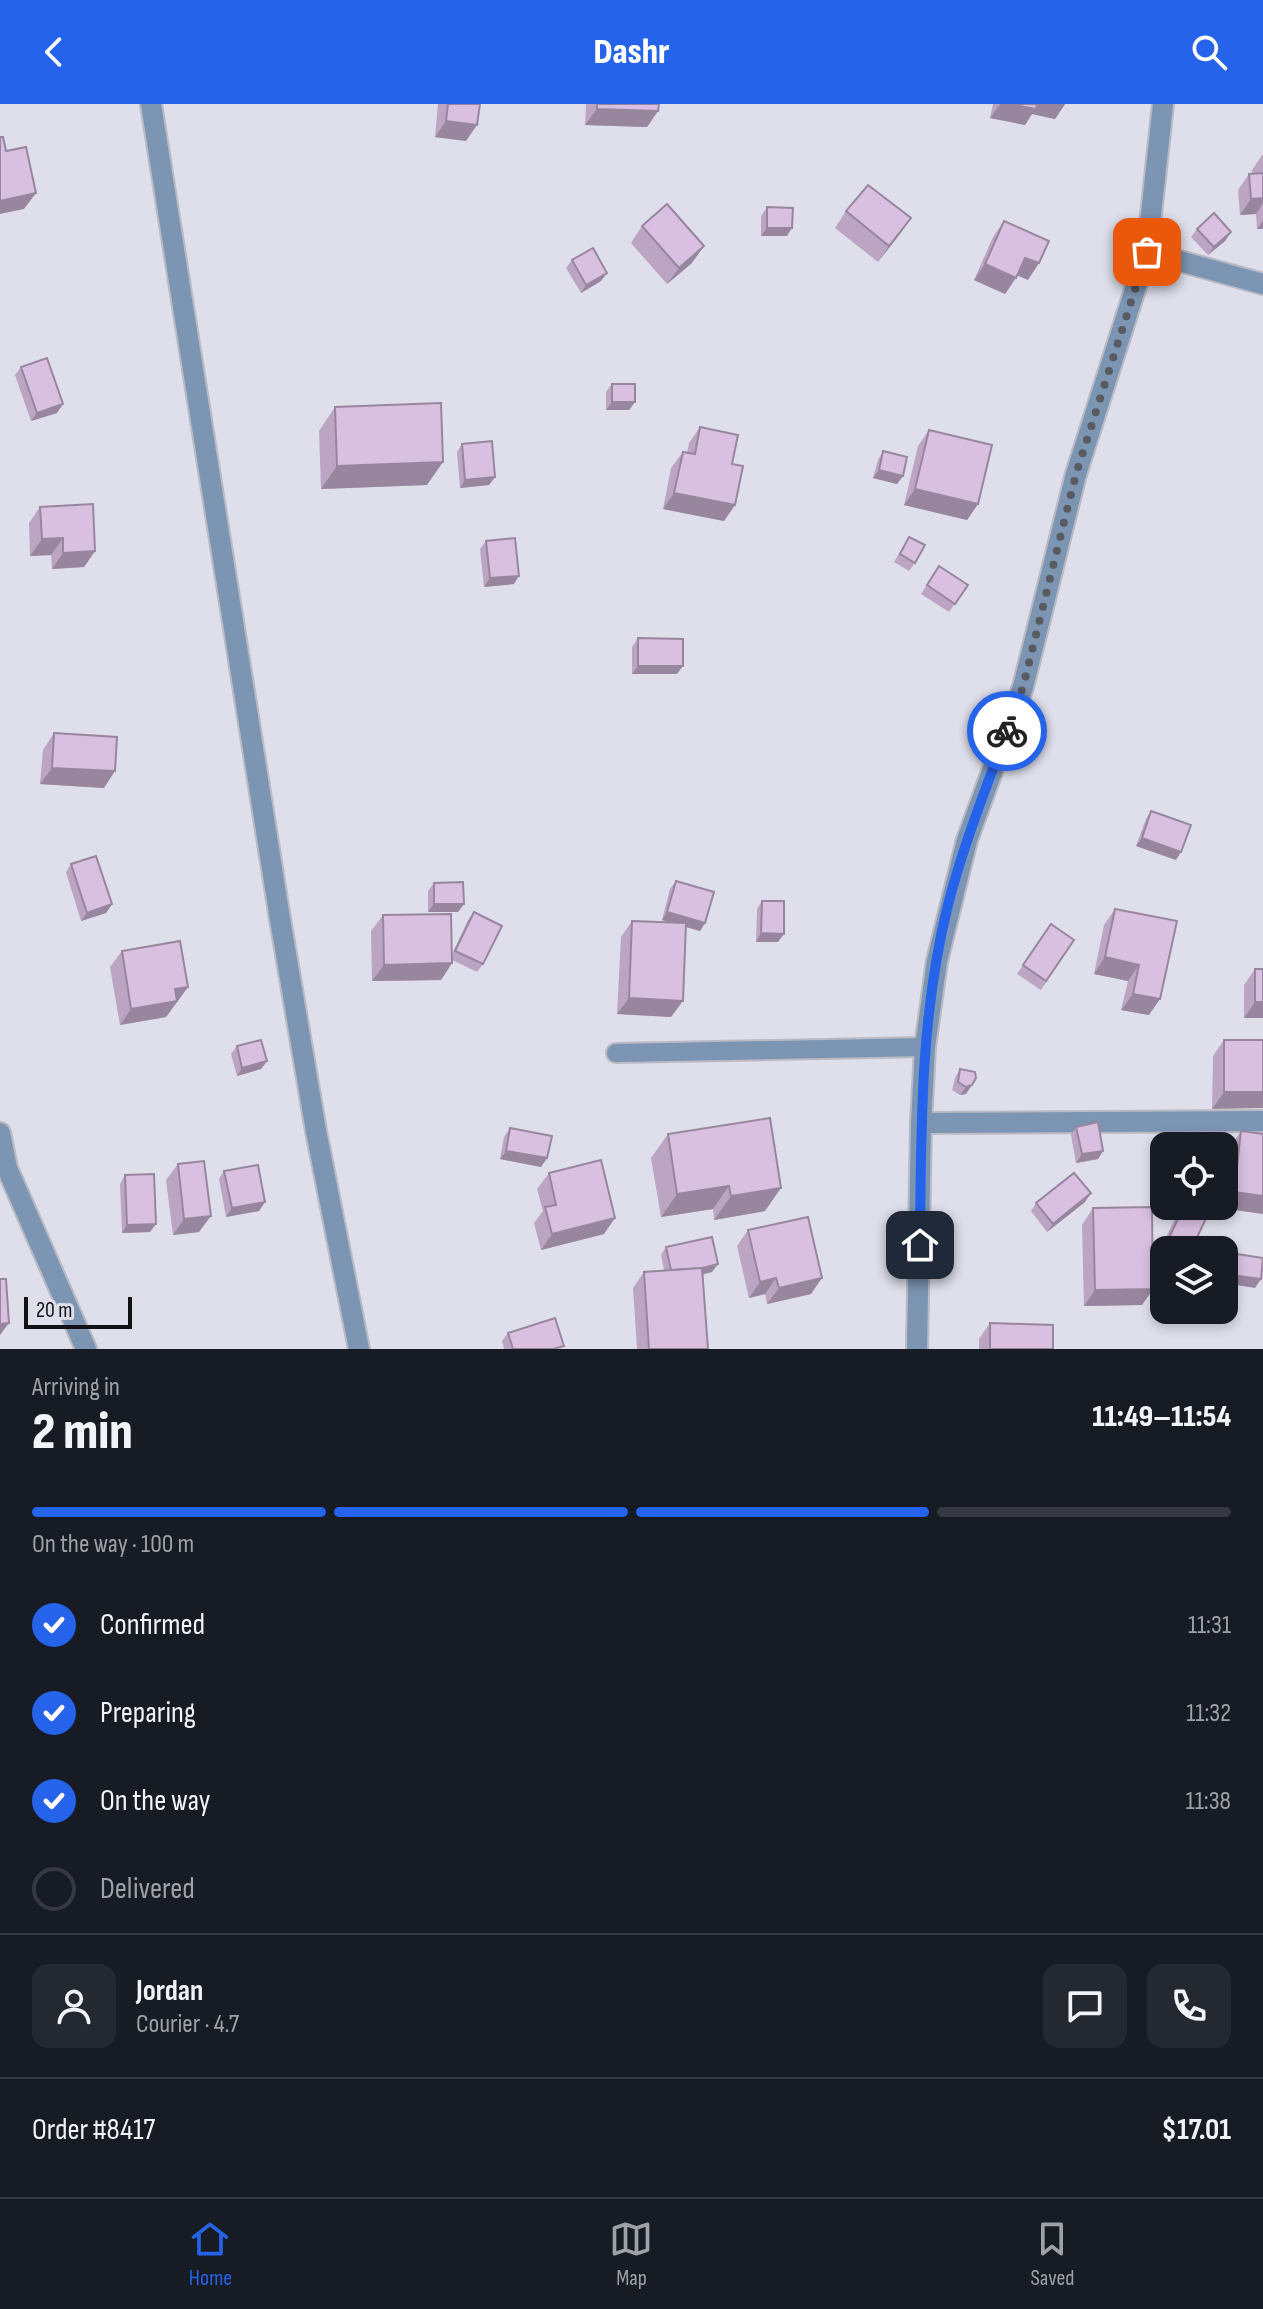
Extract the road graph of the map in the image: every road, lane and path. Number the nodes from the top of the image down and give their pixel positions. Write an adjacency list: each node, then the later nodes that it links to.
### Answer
1 (151, 104): 12 (street)
2 (1163, 104): 3 (street)
3 (1147, 252): 4 (street); 5 (street)
4 (1263, 284)
5 (925, 1047): 6 (lane); 8 (street)
6 (616, 1053)
7 (1263, 1121): 8 (street)
8 (921, 1123): 13 (street)
9 (0, 1133): 10 (street)
10 (4, 1166): 11 (street)
11 (86, 1349)
12 (359, 1349)
13 (917, 1349)

